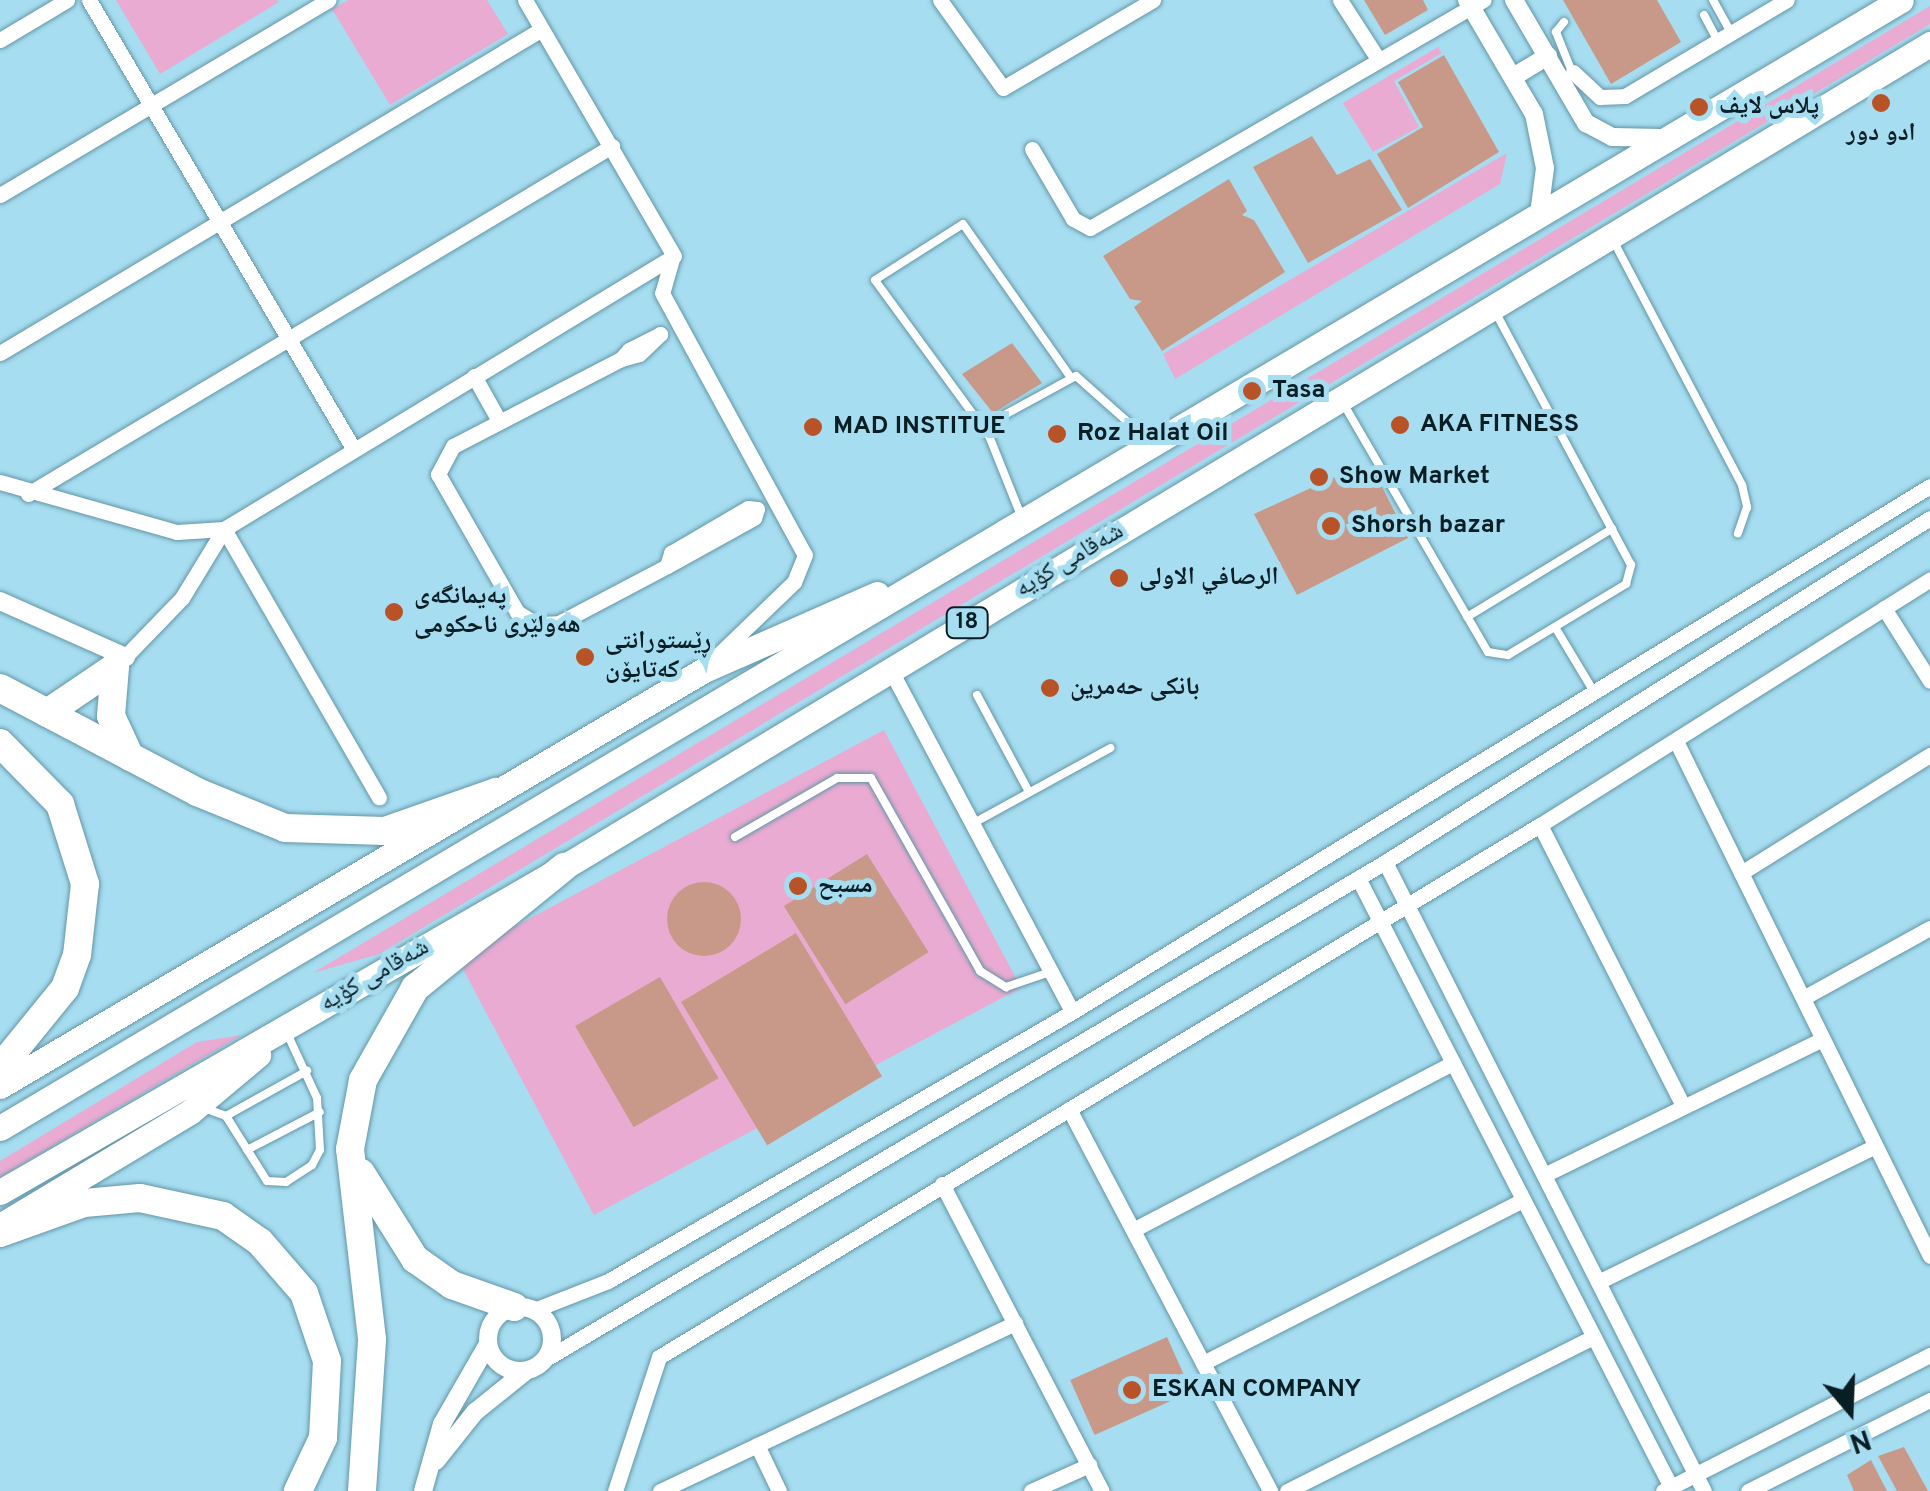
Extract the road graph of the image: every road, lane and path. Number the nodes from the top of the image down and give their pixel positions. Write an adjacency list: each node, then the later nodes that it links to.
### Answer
1 (67, 0): 17 (street)
2 (89, 0): 23 (street)
3 (330, 0): 23 (street)
4 (524, 0): 15 (street)
5 (940, 0): 6 (street)
6 (1153, 0)
7 (1340, 0): 20 (street)
8 (1514, 0): 19 (street)
9 (1712, 0): 16 (lane)
10 (1786, 0): 16 (street)
11 (1901, 0): 24 (highway, 18)
12 (1474, 2): 20 (street); 22 (street)
13 (1704, 15): 16 (lane)
14 (1564, 22): 21 (lane)
15 (542, 29): 25 (street); 29 (street)
16 (1724, 37): 21 (street)
17 (0, 40)
18 (1930, 45): 30 (highway, شەقامی کۆیە / 18)
19 (1548, 56): 21 (street); 22 (street)
20 (1378, 60): 26 (street)
21 (1566, 76): 24 (street)
22 (1513, 77): 28 (street)
23 (151, 105): 27 (street); 29 (street)
24 (1668, 138): 28 (highway, 18)
25 (612, 146): 31 (street); 33 (street)
26 (1032, 149)
27 (0, 194)
28 (1539, 214): 41 (highway, 18)
29 (219, 220): 33 (street); 34 (street)
30 (1611, 236): 32 (highway, شەقامی کۆیە / 18); 50 (lane)
31 (674, 256): 36 (street); 60 (street)
32 (1492, 307): 38 (highway, شەقامی کۆیە / 18); 49 (lane)
33 (288, 338): 42 (street); 45 (street)
34 (0, 353)
35 (622, 360): 39 (street)
36 (474, 376): 39 (street); 42 (street)
37 (1070, 376): 40 (lane); 40 (lane); 41 (lane)
38 (1340, 398): 56 (lane); 59 (highway, شەقامی کۆیە / 18)
39 (498, 419): 52 (street)
40 (988, 436): 47 (lane)
41 (1152, 442): 47 (highway, 18)
42 (353, 448): 48 (street)
43 (0, 482): 45 (street)
44 (1930, 486): 63 (street)
45 (28, 494): 48 (street)
46 (1930, 518): 77 (street)
47 (1023, 520): 51 (highway, 18)
48 (224, 528): 58 (street); 73 (street)
49 (1612, 529): 56 (lane); 57 (lane)
50 (1738, 533)
51 (951, 564): 60 (highway); 98 (highway, 18)
52 (667, 566): 52 (street)
53 (1930, 579): 55 (street)
54 (0, 601): 58 (street)
55 (1884, 608): 61 (street); 66 (street)
56 (1467, 616): 57 (lane)
57 (1554, 627): 63 (lane)
58 (120, 662): 65 (highway); 70 (highway)
59 (890, 669): 74 (street); 78 (highway, شەقامی کۆیە / 18)
60 (704, 670): 71 (highway)
61 (1930, 680)
62 (0, 688): 65 (highway)
63 (1594, 692): 86 (street)
64 (977, 695): 72 (lane)
65 (47, 713): 70 (highway)
66 (1676, 741): 75 (street); 79 (street)
67 (0, 743): 90 (highway)
68 (1110, 748): 72 (lane)
69 (1930, 755): 79 (street)
70 (130, 757): 71 (highway)
71 (496, 792): 92 (highway)
72 (1029, 792): 74 (lane)
73 (379, 796)
74 (972, 824): 84 (street)
75 (1540, 825): 81 (street); 93 (street)
76 (735, 838): 84 (lane)
77 (1384, 862): 80 (street); 81 (street)
78 (564, 867): 87 (highway, شەقامی کۆیە / 18); 100 (highway)
79 (1741, 872): 85 (street)
80 (1358, 878): 82 (street); 117 (street)
81 (1407, 906): 82 (street); 102 (street)
82 (1380, 922): 89 (street); 94 (street)
83 (1930, 928): 85 (street)
84 (1050, 972): 86 (street)
85 (1803, 998): 88 (street)
86 (1072, 1012): 112 (street)
87 (284, 1029): 91 (lane); 95 (highway); 104 (highway, شەقامی کۆیە / 18)
88 (1823, 1038): 93 (street); 99 (street)
89 (1453, 1063): 105 (street); 109 (street)
90 (0, 1068)
91 (306, 1070): 96 (lane); 97 (lane)
92 (0, 1086)
93 (1683, 1106): 102 (street)
94 (1069, 1109): 103 (street); 109 (street)
95 (190, 1112): 97 (lane); 108 (highway)
96 (320, 1112): 101 (lane); 101 (lane)
97 (226, 1116): 101 (lane)
98 (0, 1128)
99 (1876, 1146): 107 (street); 111 (street)
100 (350, 1149): 112 (highway); 127 (highway)
101 (247, 1150)
102 (1544, 1175): 111 (street)
103 (942, 1184): 113 (street); 128 (street)
104 (0, 1192)
105 (1523, 1200): 114 (street); 118 (street)
106 (1930, 1212): 107 (street)
107 (1913, 1221): 110 (street)
108 (0, 1229): 126 (highway)
109 (1133, 1230): 118 (street)
110 (1930, 1256)
111 (1598, 1282): 123 (street)
112 (524, 1308): 115 (street); 117 (street)
113 (1015, 1323): 121 (street); 122 (street)
114 (1594, 1336): 125 (street); 134 (street)
115 (488, 1344): 119 (street); 124 (street)
116 (1930, 1355): 123 (street)
117 (544, 1360): 119 (street)
118 (1203, 1363): 133 (street)
119 (527, 1370): 124 (street)
120 (1929, 1402): 136 (street)
121 (757, 1445): 129 (street); 130 (street)
122 (1088, 1465): 131 (street); 132 (street)
123 (1696, 1474): 125 (street); 135 (street)
124 (424, 1488)
125 (1669, 1490)
126 (298, 1491)
127 (362, 1491)
128 (616, 1491)
129 (660, 1491)
130 (780, 1491)
131 (1031, 1491)
132 (1102, 1491)
133 (1270, 1491)
134 (1287, 1491)
135 (1704, 1491)
136 (1748, 1491)

